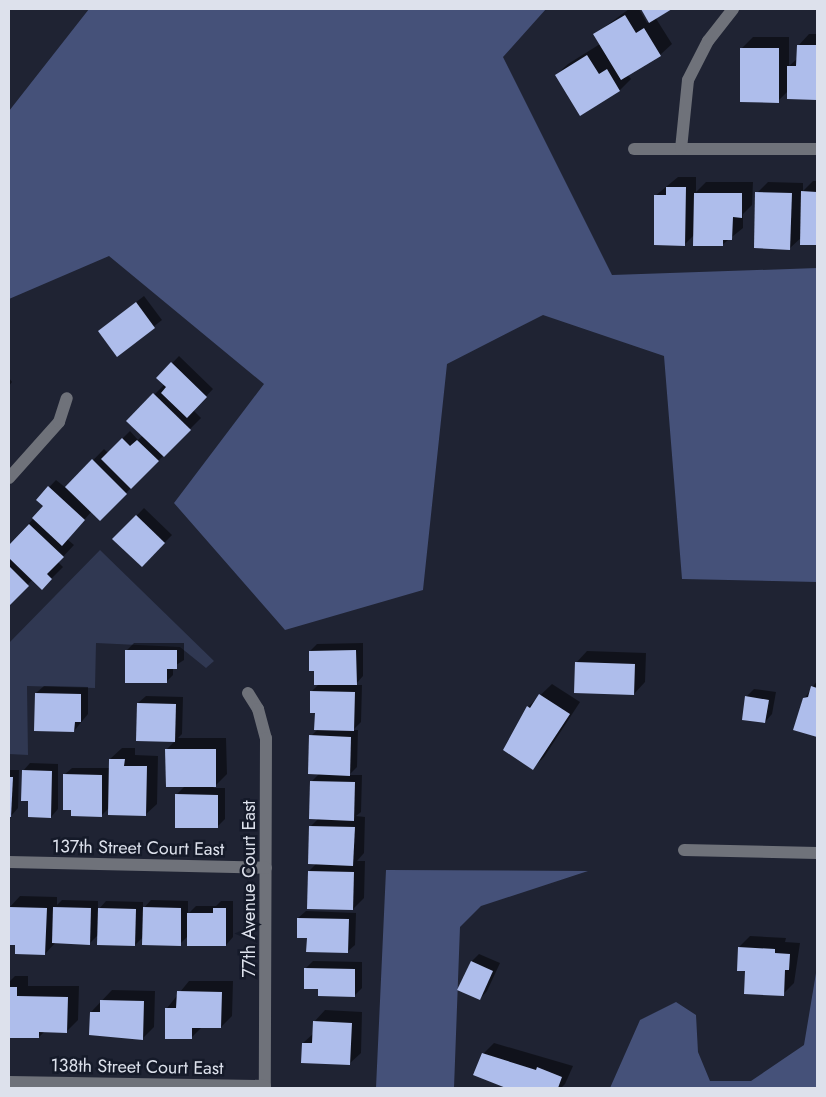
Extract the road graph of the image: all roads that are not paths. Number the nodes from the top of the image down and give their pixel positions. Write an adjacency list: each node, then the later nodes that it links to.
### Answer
1 (733, 9): 3 (street)
2 (634, 148): 3 (street)
3 (682, 149): 4 (street)
4 (817, 149)
5 (67, 398): 6 (street)
6 (9, 478)
7 (248, 693): 11 (street, 77th Avenue Court East)
8 (684, 850): 9 (street)
9 (817, 853)
10 (9, 862): 11 (street, 137th Street Court East)
11 (266, 868): 13 (street, 77th Avenue Court East)
12 (9, 1082): 13 (street, 138th Street Court East)
13 (265, 1087)

